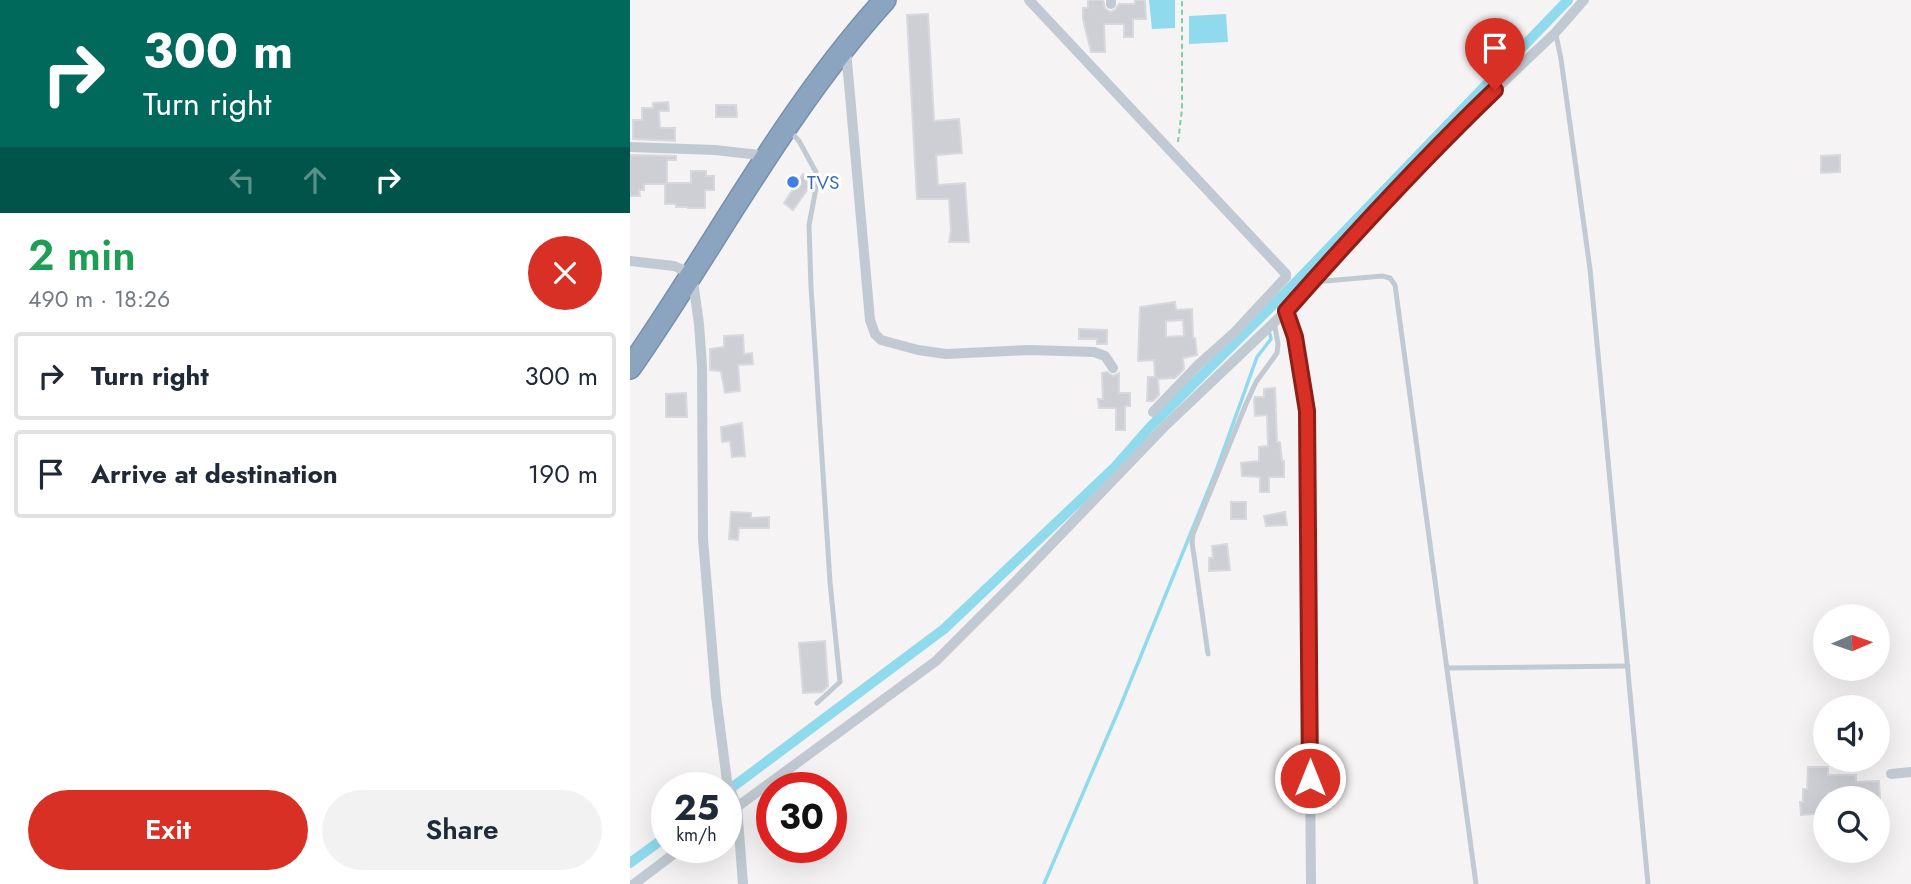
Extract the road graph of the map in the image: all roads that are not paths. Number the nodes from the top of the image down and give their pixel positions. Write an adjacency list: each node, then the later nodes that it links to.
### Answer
1 (886, 0): 5 (highway)
2 (1028, 0): 14 (street)
3 (1584, 0): 4 (street)
4 (1555, 33): 11 (street); 20 (lane)
5 (846, 46): 6 (highway); 17 (street)
6 (787, 128): 8 (highway); 22 (lane)
7 (630, 147): 8 (street)
8 (768, 156): 10 (highway)
9 (630, 261): 10 (street)
10 (691, 274): 16 (highway); 23 (street)
11 (1311, 282): 12 (street); 21 (lane)
12 (1286, 311): 13 (street); 31 (street)
13 (1274, 321): 15 (street); 19 (lane)
14 (1235, 332): 15 (street); 18 (street)
15 (1248, 346): 26 (street)
16 (630, 368)
17 (1113, 368)
18 (1153, 412)
19 (1208, 654)
20 (1628, 666): 21 (lane); 33 (lane)
21 (1447, 668): 32 (lane)
22 (817, 703)
23 (726, 772)
24 (1911, 772): 25 (street)
25 (1891, 774)
26 (742, 803)
27 (662, 863): 29 (street)
28 (741, 863): 30 (street)
29 (634, 884)
30 (743, 884)
31 (1311, 884)
32 (1476, 884)
33 (1648, 884)

